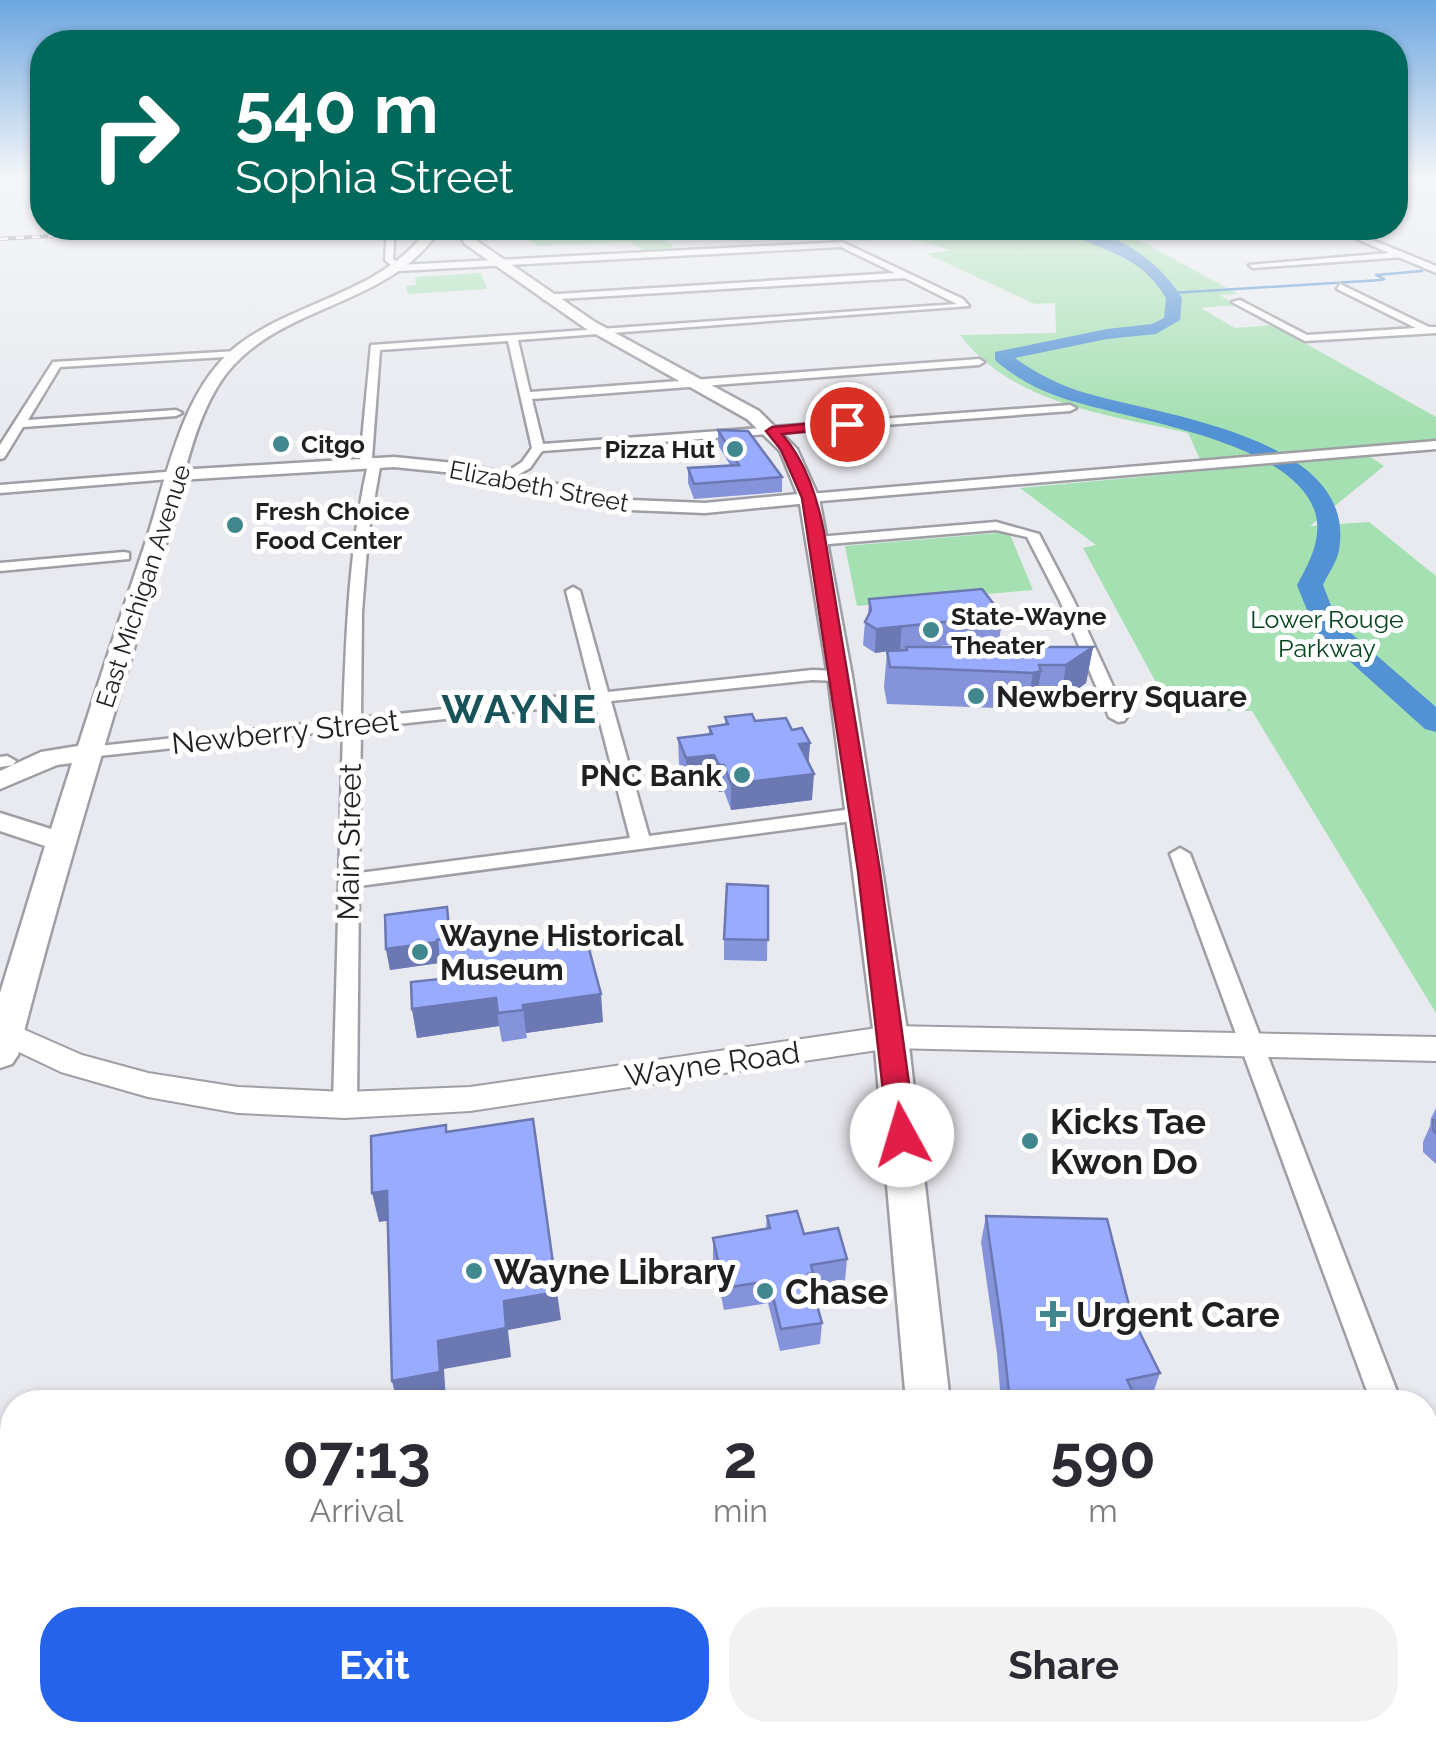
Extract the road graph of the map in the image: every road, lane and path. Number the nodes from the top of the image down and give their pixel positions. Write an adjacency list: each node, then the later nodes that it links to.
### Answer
1 (389, 260): 9 (street)
2 (408, 260): 9 (main road, East Michigan Avenue)
3 (530, 260): 7 (street)
4 (879, 260): 11 (street)
5 (1323, 260): 8 (street)
6 (1412, 260): 10 (street)
7 (497, 262): 9 (street); 13 (main road)
8 (1254, 264)
9 (398, 268): 18 (main road, East Michigan Avenue)
10 (1436, 270)
11 (907, 274): 13 (street); 15 (street)
12 (1340, 287): 16 (street)
13 (544, 296): 15 (main road)
14 (1237, 302): 16 (street)
15 (601, 331): 17 (street); 20 (main road)
16 (1434, 331)
17 (512, 337): 21 (street); 29 (street, Main Street)
18 (237, 354): 24 (street); 30 (main road, East Michigan Avenue)
19 (979, 362): 20 (street)
20 (696, 383): 21 (street); 25 (main road)
21 (526, 396): 27 (street)
22 (1070, 408): 25 (street)
23 (176, 414): 24 (street)
24 (19, 424): 28 (street)
25 (772, 431): 27 (street); 33 (main road)
26 (1436, 444): 33 (street, Elizabeth Street)
27 (538, 448): 31 (street)
28 (0, 456)
29 (370, 461): 30 (street, Elizabeth Street); 31 (street, Elizabeth Street); 41 (street, Main Street)
30 (178, 475): 32 (street, Elizabeth Street); 42 (main road, East Michigan Avenue)
31 (504, 479): 33 (street, Elizabeth Street)
32 (0, 489)
33 (810, 498): 34 (main road)
34 (817, 542): 38 (main road); 40 (street)
35 (124, 556): 36 (street)
36 (0, 566)
37 (573, 591): 39 (street)
38 (840, 676): 39 (street, Newberry Street); 44 (main road)
39 (602, 698): 41 (street, Newberry Street); 47 (street)
40 (1118, 717)
41 (351, 726): 42 (street, Newberry Street); 49 (street, Main Street)
42 (89, 752): 43 (main road); 46 (main road, East Michigan Avenue)
43 (2, 768)
44 (860, 814): 47 (street); 50 (main road)
45 (0, 822): 46 (main road)
46 (62, 842): 51 (main road, East Michigan Avenue)
47 (641, 844): 49 (street)
48 (1180, 854): 52 (street)
49 (348, 881): 54 (street, Main Street)
50 (891, 1037): 52 (main road, Wayne Road); 54 (main road, Wayne Road); 55 (main road)
51 (2, 1040): 54 (main road, Wayne Road)
52 (1252, 1044): 53 (main road, Wayne Road); 56 (street)
53 (1436, 1049)
54 (345, 1106)
55 (927, 1390)
56 (1382, 1390)

